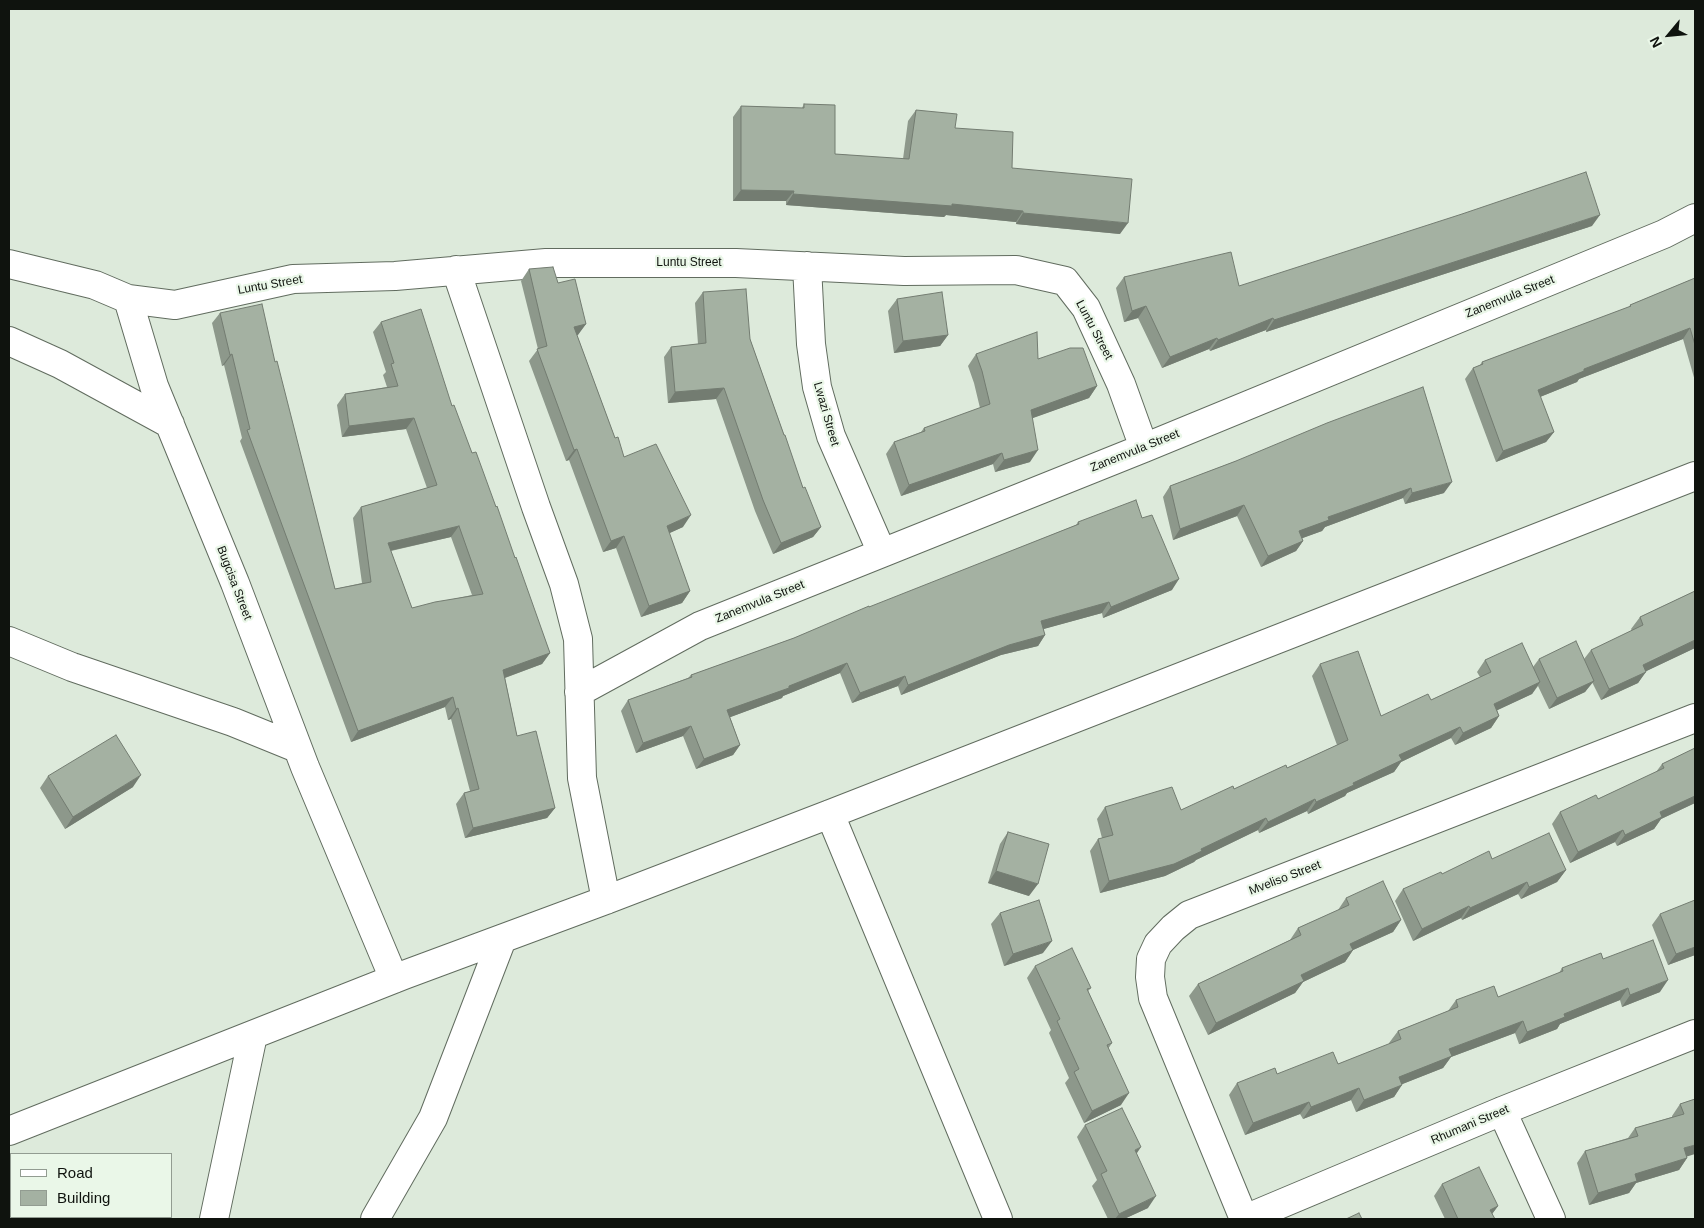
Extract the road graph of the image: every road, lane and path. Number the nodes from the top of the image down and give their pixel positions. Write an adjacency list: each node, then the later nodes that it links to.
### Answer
1 (1695, 218): 8 (street, Zanemvula Street)
2 (9, 264): 5 (street)
3 (807, 266): 4 (street, Luntu Street); 8 (street, Luntu Street); 10 (street, Lwazi Street)
4 (456, 270): 5 (street, Luntu Street); 12 (street)
5 (128, 299): 7 (street, Bugcisa Street)
6 (9, 341): 7 (street)
7 (170, 424): 14 (street, Bugcisa Street)
8 (1144, 448): 10 (street, Zanemvula Street)
9 (1695, 476): 15 (street)
10 (882, 553): 12 (street, Zanemvula Street)
11 (9, 641): 14 (street)
12 (579, 692): 16 (street)
13 (1695, 718): 26 (street, Mveliso Street)
14 (297, 748): 18 (street, Bugcisa Street)
15 (830, 814): 16 (street); 25 (street)
16 (606, 900): 17 (street)
17 (502, 939): 18 (street); 24 (street)
18 (394, 979): 20 (street)
19 (1695, 1034): 21 (street, Rhumani Street)
20 (253, 1035): 22 (street); 23 (street)
21 (1502, 1111): 26 (street, Rhumani Street); 27 (street)
22 (9, 1131)
23 (214, 1219)
24 (375, 1219)
25 (998, 1219)
26 (1245, 1219)
27 (1551, 1219)

